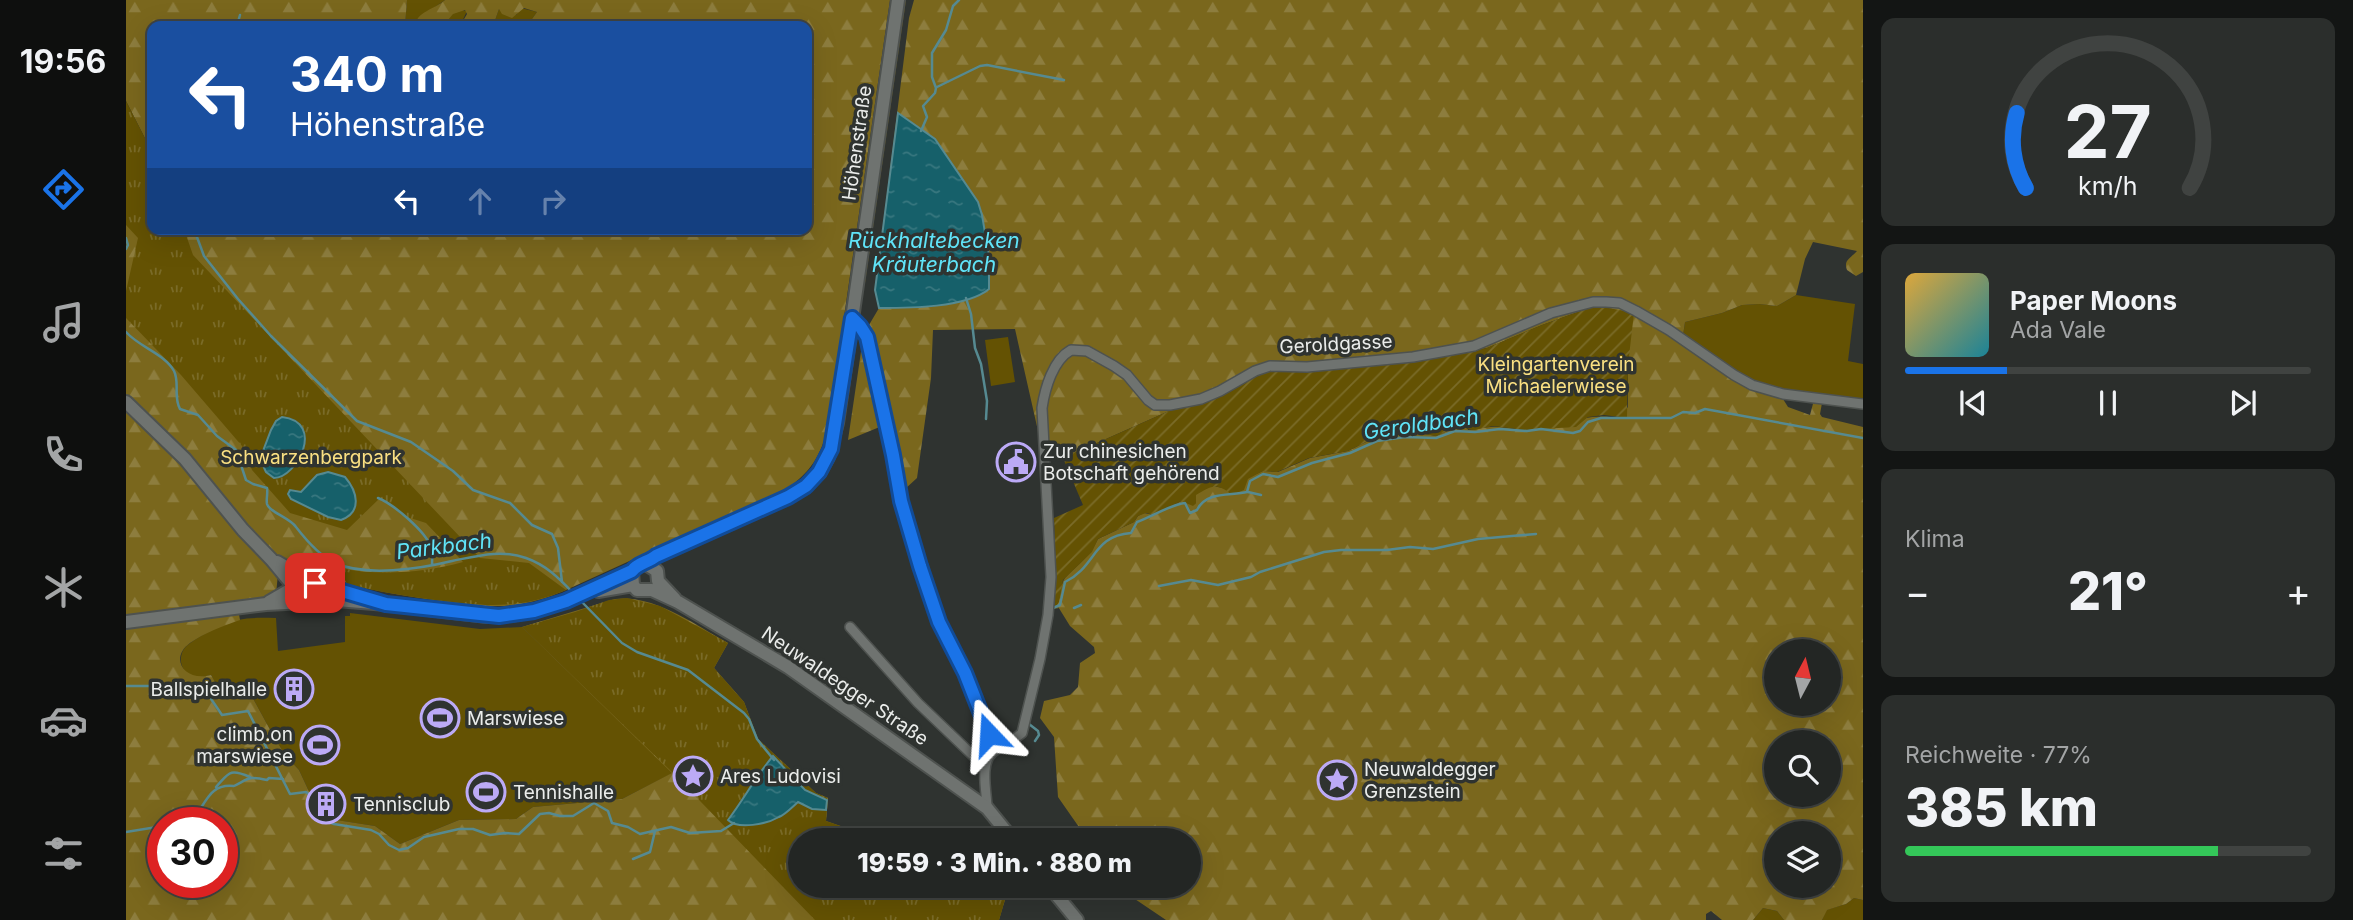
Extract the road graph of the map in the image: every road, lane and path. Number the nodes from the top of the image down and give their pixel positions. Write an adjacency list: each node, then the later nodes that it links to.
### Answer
1 (898, 0): 2 (main road, Höhenstraße)
2 (852, 318): 6 (main road, Höhenstraße); 15 (street)
3 (126, 402): 9 (main road)
4 (1863, 404): 15 (street, Geroldgasse)
5 (632, 571): 6 (main road); 8 (main road); 10 (main road)
6 (653, 577): 8 (main road, Neuwaldegger Straße); 17 (main road, Neuwaldegger Straße)
7 (315, 583): 9 (main road); 11 (main road); 12 (main road)
8 (633, 585): 10 (main road, Neuwaldegger Straße)
9 (293, 587): 11 (main road); 13 (main road)
10 (587, 593): 12 (main road)
11 (313, 598): 12 (main road)
12 (386, 604)
13 (126, 622)
14 (850, 627): 16 (street)
15 (994, 751): 16 (street)
16 (985, 766): 17 (street)
17 (987, 808): 18 (main road, Neuwaldegger Straße)
18 (1003, 828)
19 (1059, 898): 20 (main road)
20 (1077, 920)

